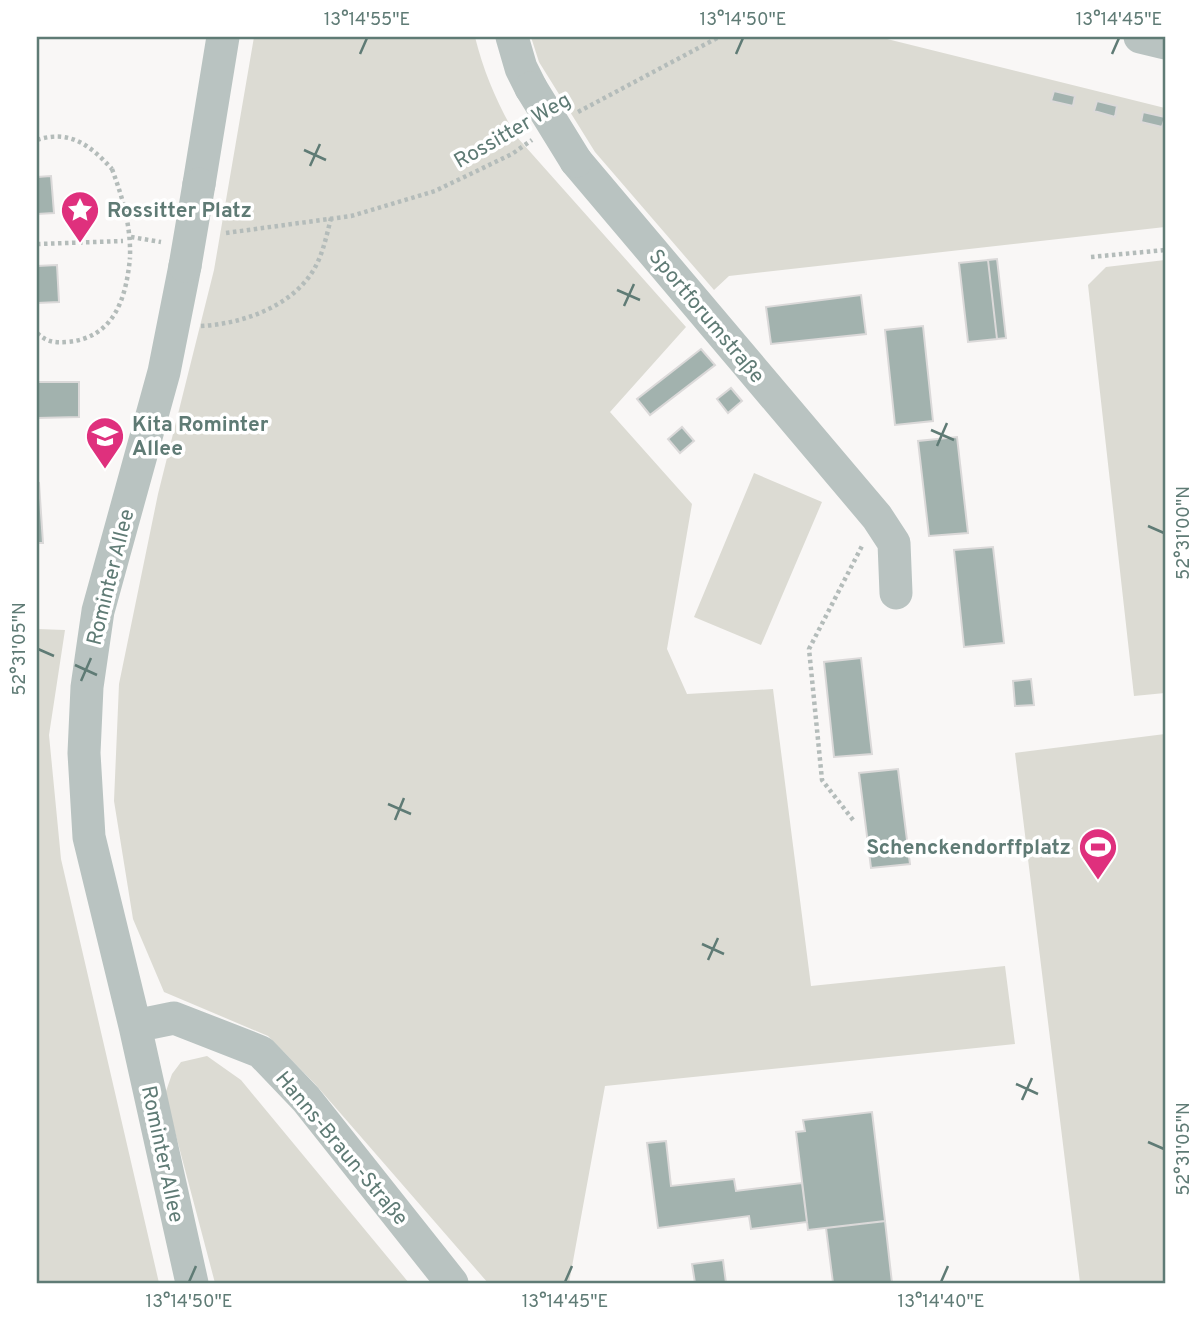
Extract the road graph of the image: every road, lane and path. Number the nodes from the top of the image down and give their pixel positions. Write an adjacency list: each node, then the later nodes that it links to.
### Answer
1 (223, 37): 20 (street, Rominter Allee, bridge)
2 (512, 37): 17 (street, Sportforumstraße, bridge)
3 (719, 37): 6 (path, Rossitter Weg)
4 (1140, 37): 5 (street)
5 (1165, 43)
6 (574, 114)
7 (543, 133): 9 (path, Rossitter Weg)
8 (37, 140): 16 (path, bridge)
9 (331, 218): 10 (path, Rossitter Weg); 15 (path)
10 (226, 233)
11 (123, 241): 12 (path)
12 (37, 244)
13 (1165, 250): 14 (path)
14 (1091, 257)
15 (195, 326)
16 (37, 333)
17 (877, 517): 18 (street, Sportforumstraße); 19 (path)
18 (896, 593)
19 (853, 820)
20 (135, 1026): 21 (street, Rominter Allee); 22 (street, Hanns-Braun-Straße)
21 (192, 1283)
22 (452, 1283)

